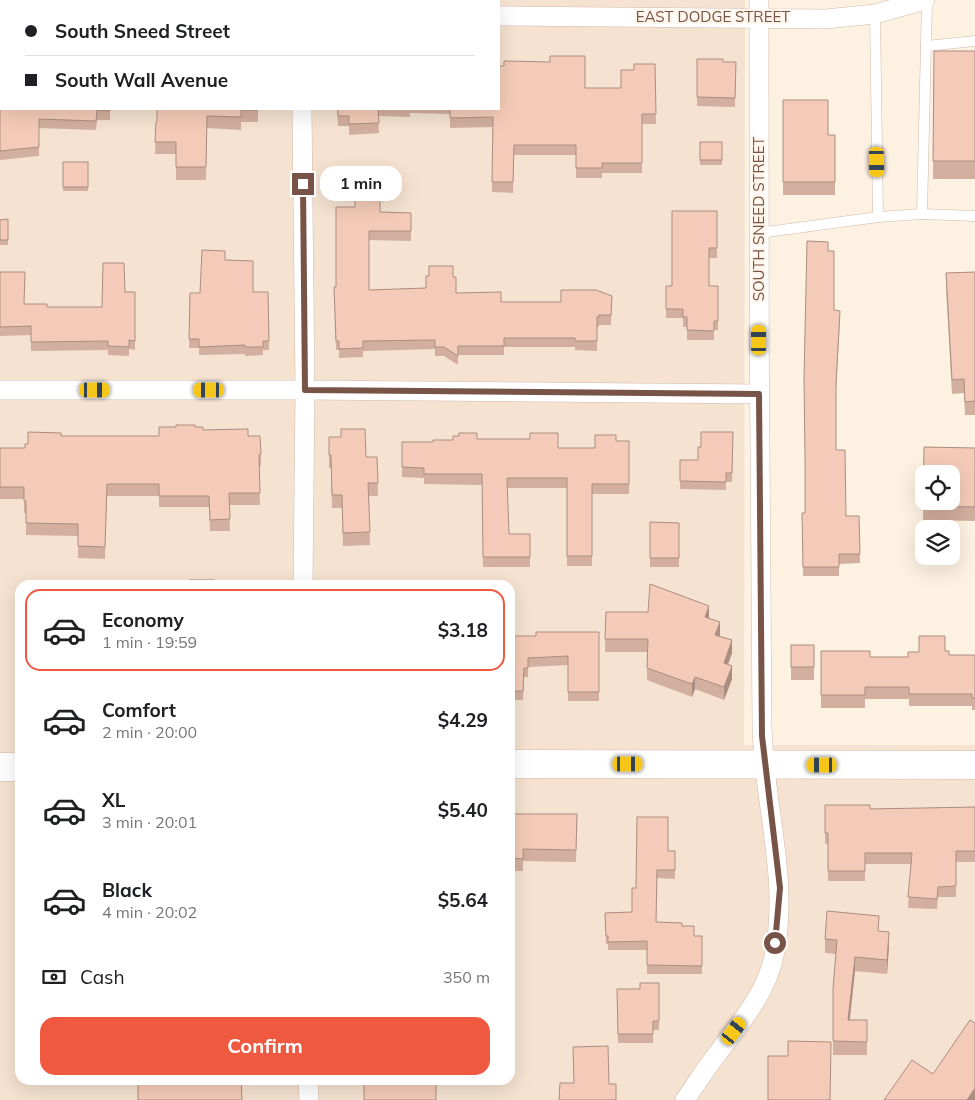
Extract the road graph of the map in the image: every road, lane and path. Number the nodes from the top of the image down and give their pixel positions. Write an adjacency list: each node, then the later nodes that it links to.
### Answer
1 (920, 1): 3 (street, EAST DODGE STREET); 6 (lane)
2 (759, 9): 3 (street, EAST DODGE STREET); 4 (street, EAST DODGE STREET); 11 (street, SOUTH SNEED STREET)
3 (875, 14): 10 (lane)
4 (500, 16)
5 (975, 41): 6 (lane)
6 (926, 46): 8 (lane)
7 (302, 110): 13 (street)
8 (922, 214): 9 (lane); 10 (lane)
9 (975, 216)
10 (878, 217): 11 (lane)
11 (759, 233): 14 (street, SOUTH SNEED STREET)
12 (0, 390): 13 (street)
13 (305, 390): 14 (street); 15 (street)
14 (759, 394): 17 (street, SOUTH SNEED STREET)
15 (303, 580)
16 (515, 764): 17 (street)
17 (765, 765): 18 (street); 23 (street, SOUTH SNEED STREET)
18 (975, 765)
19 (15, 766): 20 (street)
20 (0, 767)
21 (308, 1085): 22 (street)
22 (308, 1100)
23 (686, 1100)

